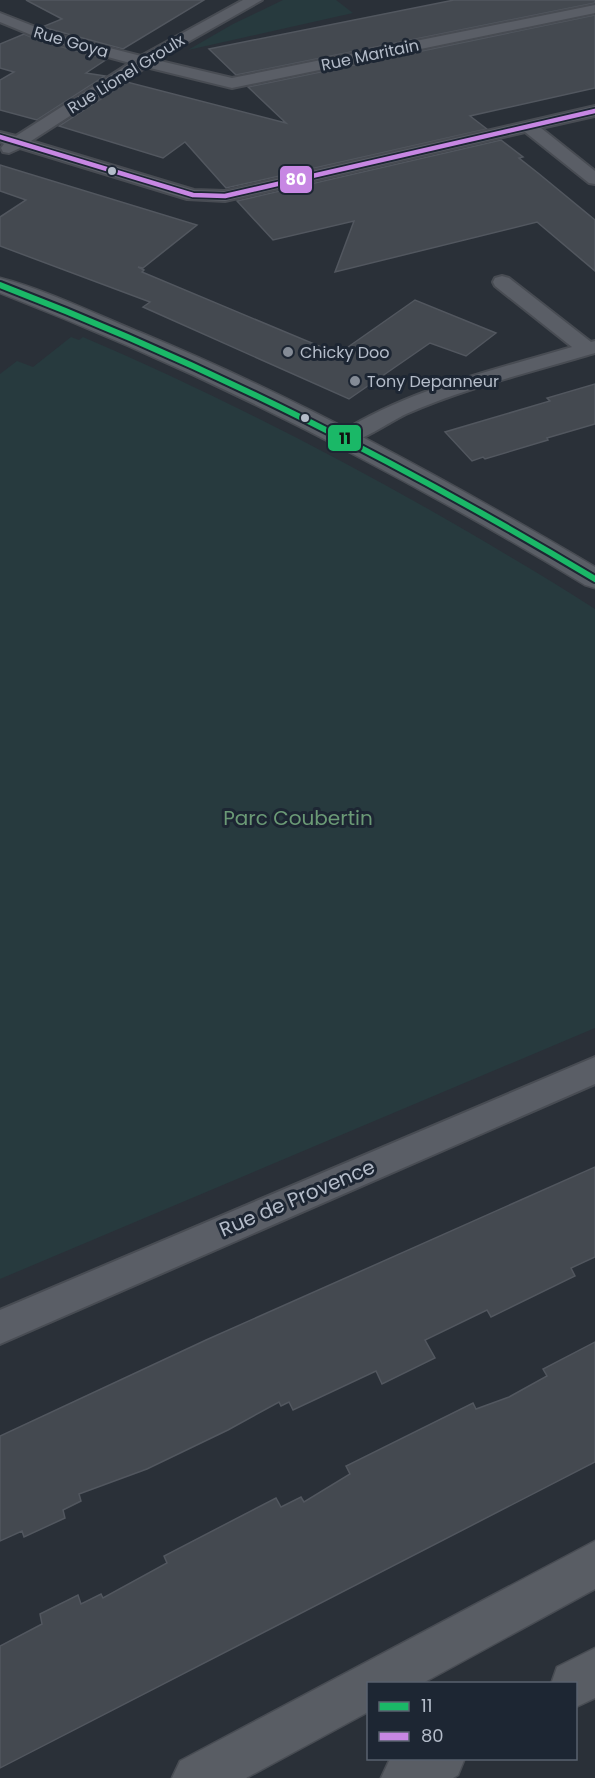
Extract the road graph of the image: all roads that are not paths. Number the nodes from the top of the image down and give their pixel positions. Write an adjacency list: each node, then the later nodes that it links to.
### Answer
1 (255, 0): 4 (street, Rue Lionel Groulx)
2 (595, 9): 4 (street, Rue Maritain)
3 (0, 17): 4 (street, Rue Goya)
4 (145, 62): 8 (street, Rue Lionel Groulx)
5 (595, 111): 6 (street)
6 (529, 127): 8 (street); 10 (street)
7 (0, 137): 8 (street)
8 (19, 142): 9 (street, Rue Lionel Groulx)
9 (0, 154)
10 (595, 179)
11 (502, 282): 13 (street)
12 (0, 285): 14 (street)
13 (591, 348): 14 (street)
14 (348, 438): 15 (street)
15 (595, 579)
16 (595, 1070): 17 (street, Rue de Provence)
17 (0, 1327)
18 (595, 1564): 20 (main road)
19 (595, 1672): 21 (main road)
20 (374, 1682)
21 (576, 1682)
22 (367, 1686): 24 (main road)
23 (438, 1760): 25 (main road)
24 (197, 1778)
25 (406, 1778)

